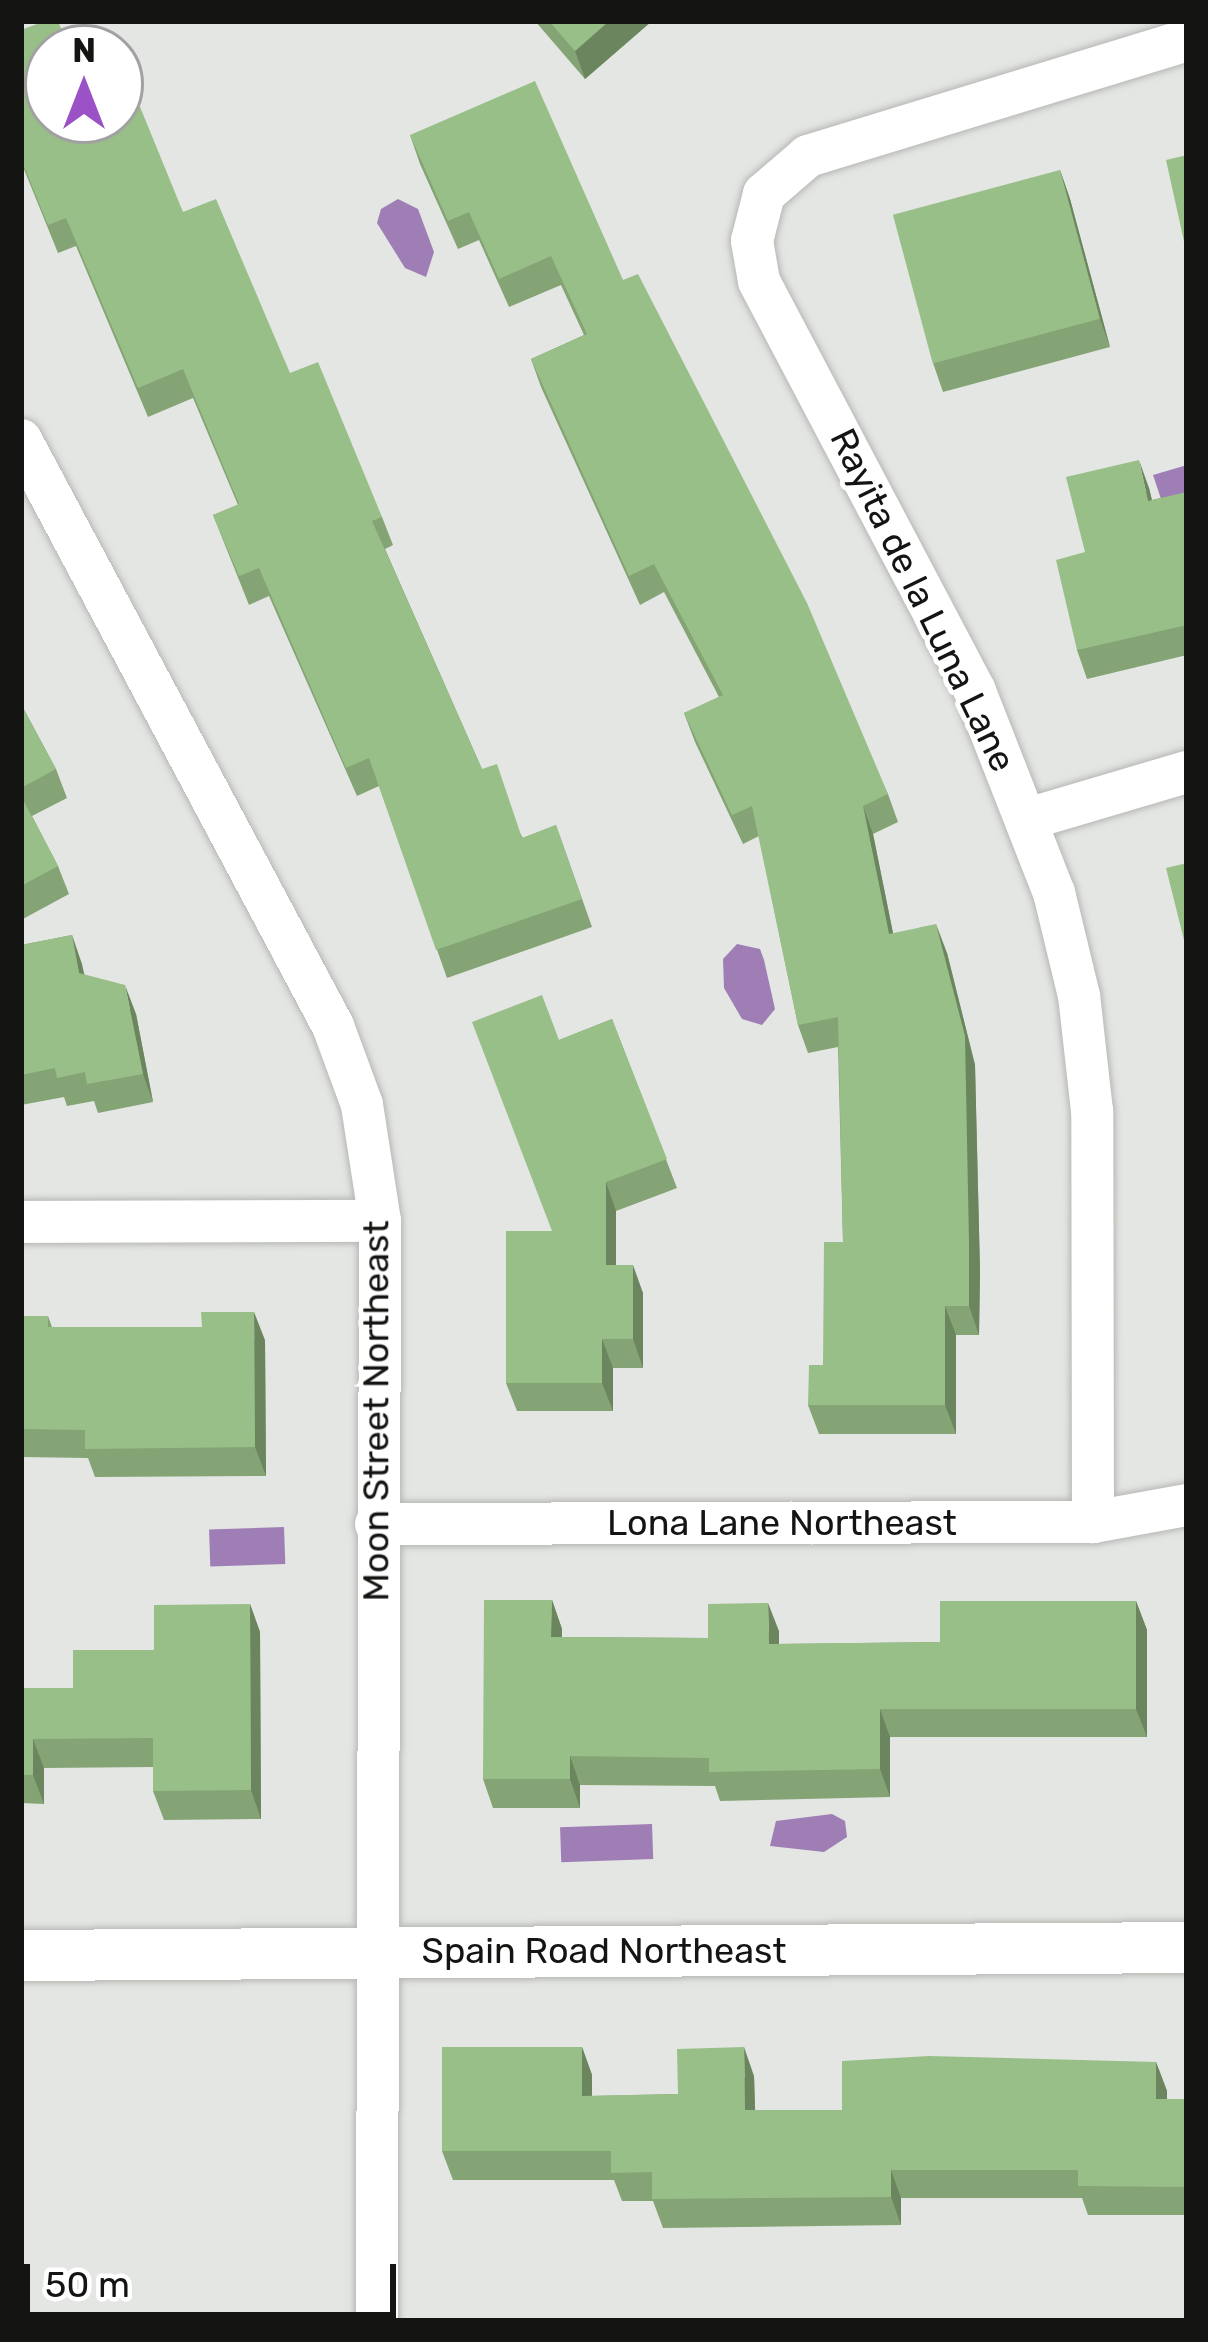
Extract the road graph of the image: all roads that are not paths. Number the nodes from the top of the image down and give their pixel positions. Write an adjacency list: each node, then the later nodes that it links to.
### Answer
1 (1187, 40): 4 (street, Rayita de la Luna Lane)
2 (21, 440): 5 (street, Moon Street Northeast)
3 (1187, 772): 4 (street)
4 (1028, 819): 8 (street, Rayita de la Luna Lane)
5 (380, 1221): 6 (street); 9 (street, Moon Street Northeast)
6 (21, 1222)
7 (1187, 1505): 8 (street, Lona Lane Northeast)
8 (1093, 1522): 9 (street, Lona Lane Northeast)
9 (376, 1524): 11 (street, Moon Street Northeast)
10 (1187, 1947): 11 (street, Spain Road Northeast)
11 (373, 1952): 12 (street, Spain Road Northeast); 13 (street, Moon Street Northeast)
12 (21, 1954)
13 (377, 2321)

